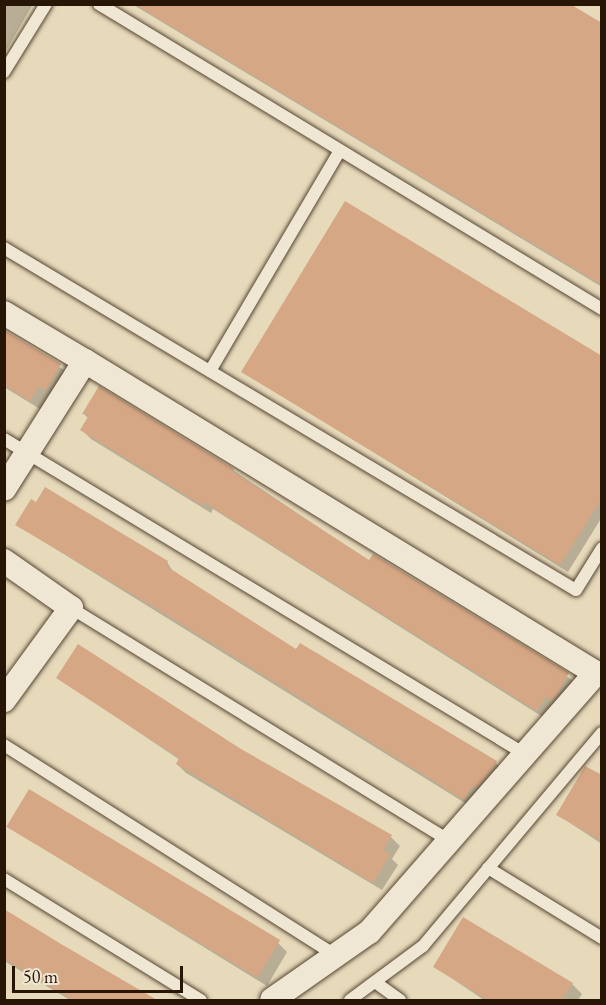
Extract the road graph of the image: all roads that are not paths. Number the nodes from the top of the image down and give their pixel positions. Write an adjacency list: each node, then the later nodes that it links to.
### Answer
1 (46, 4): 3 (lane)
2 (99, 4): 4 (lane)
3 (4, 72)
4 (339, 150): 6 (lane); 9 (lane)
5 (4, 248): 9 (lane)
6 (602, 309)
7 (4, 313): 8 (street)
8 (85, 362): 11 (street); 19 (street)
9 (210, 371): 13 (lane)
10 (4, 439): 11 (lane)
11 (27, 453): 12 (street); 19 (lane)
12 (4, 489)
13 (602, 548)
14 (4, 561): 15 (street)
15 (71, 608): 16 (street); 20 (lane)
16 (4, 700)
17 (602, 733): 21 (lane)
18 (4, 745): 24 (lane)
19 (525, 754): 20 (street)
20 (448, 841): 24 (street)
21 (488, 868): 23 (lane); 25 (lane)
22 (4, 879): 26 (lane)
23 (602, 938)
24 (336, 956): 27 (street)
25 (375, 982): 28 (lane); 29 (lane)
26 (201, 1000)
27 (272, 1000)
28 (350, 1000)
29 (400, 1000)

